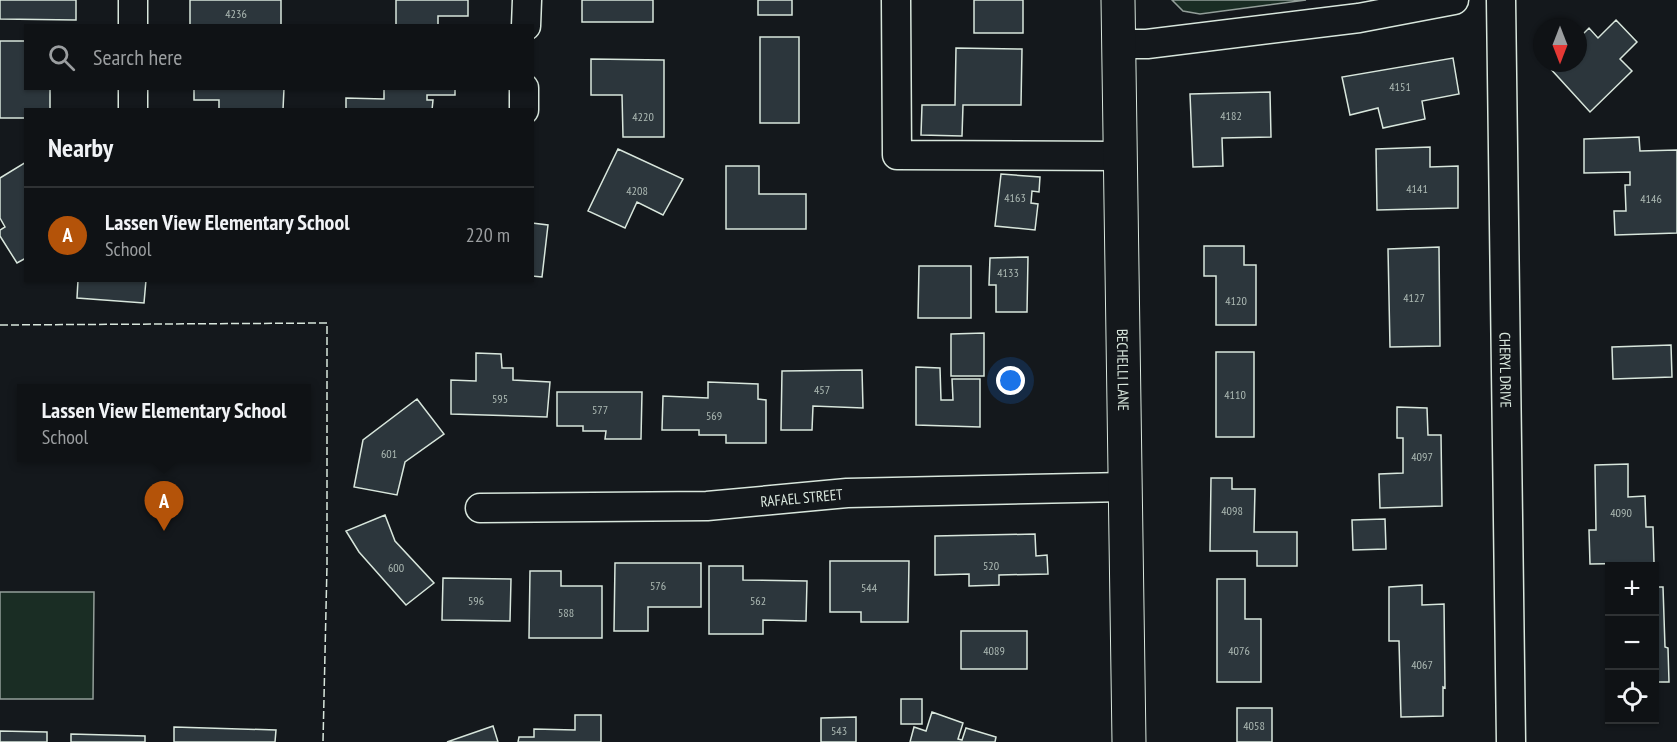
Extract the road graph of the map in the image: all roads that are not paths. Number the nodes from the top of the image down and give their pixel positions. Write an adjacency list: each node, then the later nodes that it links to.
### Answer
1 (133, 0): 7 (street)
2 (527, 0): 8 (street)
3 (896, 0): 14 (street)
4 (1118, 0): 9 (main road, BECHELLI LANE)
5 (1454, 0): 9 (street)
6 (1502, 0): 18 (street, CHERYL DRIVE)
7 (133, 24)
8 (526, 24)
9 (1119, 44): 14 (main road, BECHELLI LANE)
10 (133, 90): 12 (street)
11 (524, 90): 13 (street)
12 (133, 108)
13 (524, 108)
14 (1120, 156): 15 (main road, BECHELLI LANE)
15 (1125, 487): 16 (street, RAFAEL STREET); 17 (main road, BECHELLI LANE)
16 (480, 508)
17 (1129, 742)
18 (1511, 742)

